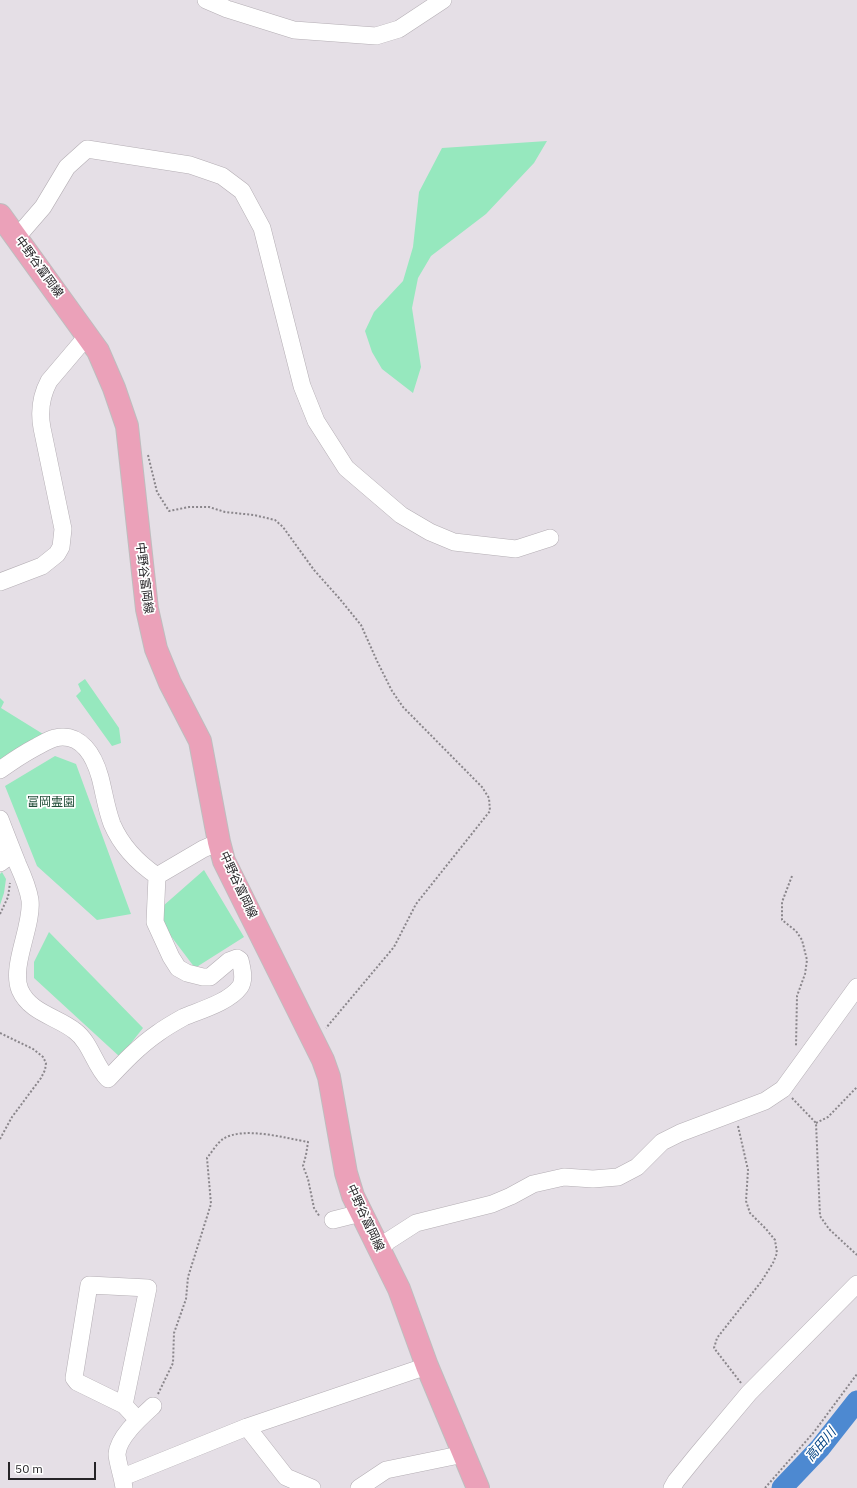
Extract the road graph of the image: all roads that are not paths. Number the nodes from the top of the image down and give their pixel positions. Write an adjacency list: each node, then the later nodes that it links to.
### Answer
1 (206, 0): 2 (street)
2 (443, 0)
3 (0, 215): 4 (main road, 中野谷富岡線)
4 (17, 237): 5 (main road, 中野谷富岡線); 6 (street)
5 (88, 335): 7 (street); 10 (main road, 中野谷富岡線)
6 (550, 538)
7 (0, 582)
8 (0, 770): 11 (street)
9 (0, 820): 11 (street)
10 (219, 842): 11 (street); 13 (main road, 中野谷富岡線)
11 (157, 876)
12 (857, 987): 15 (street)
13 (361, 1213): 14 (street); 15 (main road, 中野谷富岡線)
14 (333, 1220)
15 (380, 1250): 17 (main road, 中野谷富岡線)
16 (857, 1284): 27 (street)
17 (427, 1366): 21 (street); 22 (main road, 中野谷富岡線)
18 (124, 1405): 18 (street); 20 (street)
19 (153, 1406): 20 (street)
20 (138, 1419): 23 (street)
21 (247, 1427): 23 (street); 24 (street)
22 (464, 1454): 25 (street); 26 (main road, 中野谷富岡線)
23 (124, 1483)
24 (312, 1488)
25 (359, 1488)
26 (478, 1488)
27 (672, 1488)

